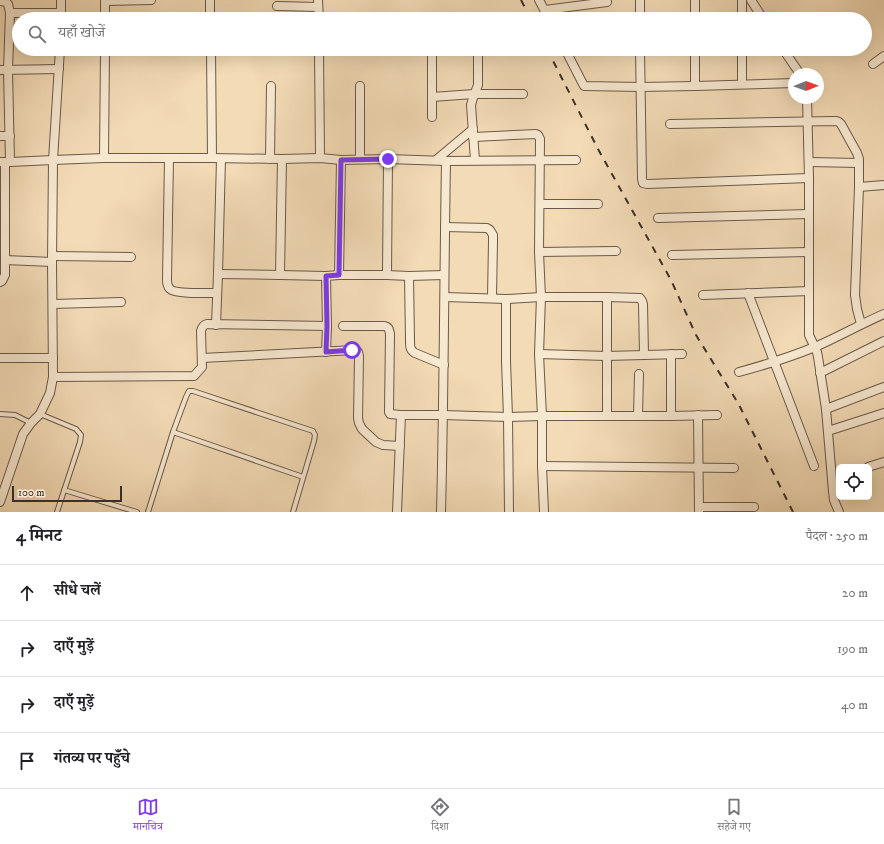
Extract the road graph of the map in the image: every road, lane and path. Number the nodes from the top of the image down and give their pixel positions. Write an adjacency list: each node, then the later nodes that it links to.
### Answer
1 (61, 0): 15 (street)
2 (105, 0): 3 (street); 16 (street)
3 (151, 0)
4 (210, 0): 17 (street)
5 (539, 0): 14 (street)
6 (640, 0): 18 (street)
7 (695, 0): 19 (street)
8 (742, 0): 20 (street)
9 (751, 0): 21 (street)
10 (0, 1): 22 (street)
11 (607, 2): 14 (street)
12 (318, 3): 13 (street)
13 (277, 6)
14 (545, 10)
15 (61, 12)
16 (105, 12)
17 (210, 12)
18 (640, 12)
19 (695, 12)
20 (742, 12)
21 (759, 12)
22 (10, 13): 38 (street)
23 (60, 56): 37 (street)
24 (105, 56): 55 (street)
25 (211, 56): 57 (street)
26 (319, 56): 59 (street)
27 (432, 56): 47 (street)
28 (478, 56): 45 (street)
29 (569, 56): 44 (street)
30 (640, 56): 44 (street)
31 (695, 56): 43 (street)
32 (742, 56): 40 (street)
33 (788, 56): 36 (street)
34 (884, 56): 35 (street)
35 (873, 64)
36 (796, 68)
37 (59, 69): 38 (street); 64 (street)
38 (4, 70): 54 (street)
39 (788, 83): 40 (street)
40 (742, 84): 43 (street)
41 (271, 86): 60 (street)
42 (360, 86): 62 (street)
43 (695, 86): 44 (street)
44 (641, 87): 74 (street)
45 (474, 94): 46 (street); 47 (street); 52 (street)
46 (523, 94)
47 (432, 97): 49 (street)
48 (806, 104): 50 (street)
49 (432, 117)
50 (807, 122): 51 (street); 72 (street); 73 (street)
51 (670, 124)
52 (473, 133): 66 (street); 67 (street); 70 (street)
53 (0, 136): 54 (street)
54 (10, 136): 71 (street)
55 (104, 158): 56 (street); 64 (street)
56 (169, 158): 57 (street); 99 (street)
57 (212, 158): 58 (street)
58 (221, 158): 60 (street); 90 (street)
59 (320, 158): 61 (street); 65 (street)
60 (270, 159): 61 (street)
61 (282, 159): 91 (street)
62 (360, 159): 63 (street); 65 (street)
63 (388, 159): 66 (street); 93 (street)
64 (53, 160): 71 (street); 88 (street)
65 (341, 160): 92 (street)
66 (436, 160): 69 (street)
67 (475, 160): 69 (street); 70 (street)
68 (576, 160): 70 (street)
69 (446, 161): 82 (street)
70 (540, 161): 77 (street)
71 (5, 162): 79 (street)
72 (809, 162): 73 (street); 74 (street)
73 (859, 163): 76 (street)
74 (809, 178): 80 (street)
75 (884, 186): 76 (street)
76 (859, 187): 110 (street)
77 (540, 204): 78 (street); 84 (street)
78 (598, 204)
79 (3, 213): 89 (street)
80 (809, 214): 81 (street); 85 (street)
81 (658, 218)
82 (445, 227): 94 (street); 105 (street)
83 (616, 251): 84 (street)
84 (539, 252): 103 (street)
85 (808, 252): 86 (street); 98 (street)
86 (672, 255)
87 (132, 257): 88 (street)
88 (52, 259): 89 (street); 108 (street)
89 (5, 260): 97 (street)
90 (218, 274): 91 (street); 99 (street)
91 (280, 275): 95 (street)
92 (339, 275): 93 (street); 95 (street)
93 (387, 275): 96 (street)
94 (444, 275): 96 (street); 102 (street)
95 (326, 276): 112 (street)
96 (409, 276): 126 (street)
97 (0, 282)
98 (809, 291): 100 (street); 115 (street)
99 (217, 293): 111 (street)
100 (748, 293): 101 (street); 125 (street)
101 (703, 295)
102 (445, 297): 105 (street); 126 (street)
103 (541, 297): 104 (street); 106 (street); 117 (street)
104 (607, 297): 120 (street); 121 (street)
105 (492, 298): 106 (street)
106 (506, 298): 144 (street)
107 (121, 302): 108 (street)
108 (52, 304): 123 (street)
109 (884, 314): 110 (street)
110 (861, 324): 115 (street)
111 (216, 325): 112 (street); 124 (street)
112 (327, 326): 116 (street)
113 (343, 326): 136 (street)
114 (884, 341): 128 (street)
115 (815, 347): 125 (street); 128 (street)
116 (326, 352): 124 (street); 148 (street)
117 (540, 354): 121 (street); 140 (street)
118 (671, 354): 119 (street); 120 (street); 143 (street)
119 (682, 354)
120 (644, 355): 121 (street)
121 (606, 356): 141 (street)
122 (0, 358): 123 (street)
123 (53, 358): 130 (street)
124 (202, 358): 130 (street)
125 (774, 362): 127 (street); 151 (street)
126 (444, 365): 137 (street)
127 (739, 372)
128 (820, 372): 132 (street)
129 (639, 374): 142 (street)
130 (53, 377): 135 (street)
131 (884, 387): 132 (street)
132 (826, 409): 146 (street)
133 (884, 413): 146 (street)
134 (0, 414): 145 (lane)
135 (40, 414): 145 (street); 157 (lane)
136 (401, 415): 137 (street); 148 (street)
137 (443, 415): 144 (street); 166 (street)
138 (698, 415): 139 (street); 143 (street); 153 (street)
139 (717, 415)
140 (542, 416): 141 (street); 144 (street); 150 (street)
141 (607, 416): 142 (street)
142 (638, 416): 143 (street)
143 (671, 416)
144 (508, 417): 167 (street)
145 (31, 423): 158 (street)
146 (828, 431): 155 (street)
147 (173, 432): 156 (lane); 156 (lane); 163 (lane)
148 (400, 446): 165 (street)
149 (884, 462): 152 (street)
150 (542, 466): 153 (street); 168 (street)
151 (814, 466)
152 (872, 466)
153 (698, 468): 154 (street); 160 (street)
154 (734, 468)
155 (835, 476): 169 (street)
156 (303, 477): 164 (lane)
157 (64, 490): 161 (lane); 162 (lane)
158 (0, 502)
159 (754, 507): 160 (street)
160 (699, 510)
161 (57, 512)
162 (137, 512)
163 (148, 512)
164 (293, 512)
165 (397, 512)
166 (441, 512)
167 (509, 512)
168 (544, 512)
169 (839, 512)

